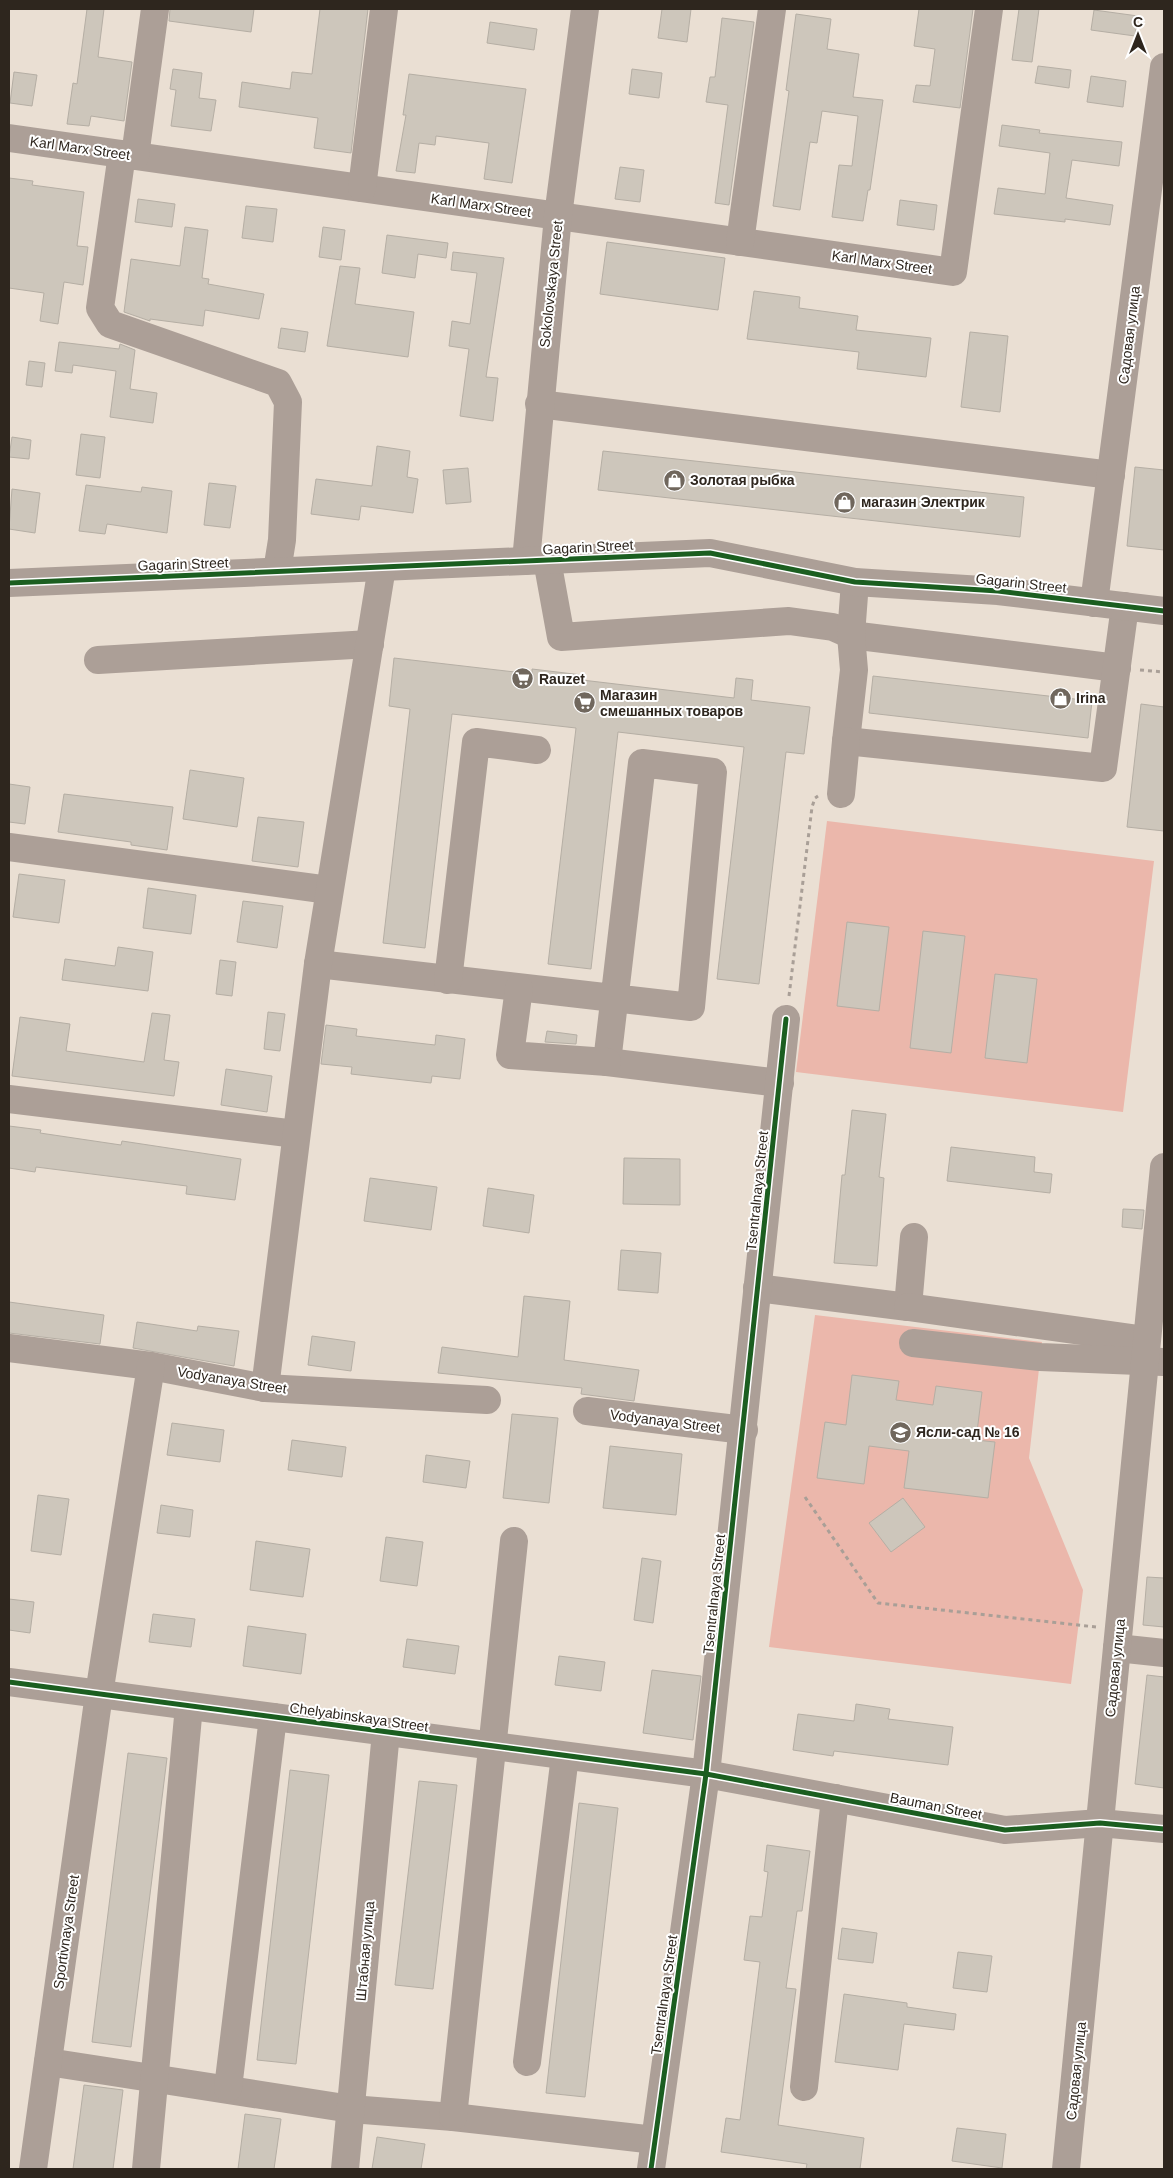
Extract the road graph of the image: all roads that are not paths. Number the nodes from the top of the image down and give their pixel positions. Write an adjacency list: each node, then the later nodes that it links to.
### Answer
1 (155, 9): 9 (street)
2 (384, 9): 10 (street)
3 (585, 9): 11 (street, Sokolovskaya Street)
4 (772, 9): 12 (street)
5 (989, 9): 12 (street, Karl Marx Street)
6 (1164, 67): 7 (street, Садовая улица)
7 (1160, 135): 14 (street, Садовая улица)
8 (9, 138): 9 (street, Karl Marx Street)
9 (128, 155): 10 (street, Karl Marx Street); 17 (street)
10 (362, 188): 11 (street, Karl Marx Street)
11 (558, 216): 12 (street, Karl Marx Street); 13 (street, Sokolovskaya Street)
12 (740, 242)
13 (540, 404): 14 (street); 15 (street, Sokolovskaya Street)
14 (1111, 475): 20 (street, Садовая улица)
15 (536, 560): 16 (street, Gagarin Street); 18 (street, Gagarin Street); 23 (street, Sokolovskaya Street)
16 (382, 567): 17 (street, Gagarin Street); 24 (street)
17 (277, 572): 19 (street, Gagarin Street)
18 (855, 582): 20 (street, Gagarin Street); 23 (street)
19 (9, 583)
20 (1094, 602): 21 (street, Gagarin Street)
21 (1125, 606): 22 (street, Gagarin Street); 26 (street)
22 (1164, 611)
23 (851, 635): 26 (street); 27 (street)
24 (370, 644): 25 (street); 31 (street)
25 (98, 660)
26 (1117, 668): 27 (street)
27 (846, 742): 29 (street)
28 (537, 750): 33 (street)
29 (841, 794)
30 (9, 847): 31 (street)
31 (329, 890): 32 (street)
32 (318, 964): 33 (street); 40 (street)
33 (448, 980): 34 (street)
34 (519, 988): 35 (street); 37 (street)
35 (614, 999): 35 (street); 37 (street)
36 (786, 1019): 38 (street, Tsentralnaya Street)
37 (607, 1062): 38 (street)
38 (780, 1083): 44 (street, Tsentralnaya Street)
39 (9, 1099): 40 (street)
40 (296, 1134): 50 (street)
41 (1164, 1167): 42 (street, Садовая улица)
42 (1162, 1224): 48 (street, Садовая улица)
43 (914, 1236): 45 (street)
44 (757, 1288): 45 (street); 53 (street, Tsentralnaya Street)
45 (908, 1307): 48 (street)
46 (913, 1343): 48 (street)
47 (9, 1348): 49 (street, Vodyanaya Street)
48 (1152, 1354): 55 (street, Садовая улица)
49 (151, 1366): 50 (street, Vodyanaya Street); 58 (street, Sportivnaya Street)
50 (265, 1388): 51 (street, Vodyanaya Street)
51 (487, 1400)
52 (587, 1412): 53 (street, Vodyanaya Street)
53 (744, 1430): 64 (street, Tsentralnaya Street)
54 (514, 1541): 62 (street)
55 (1118, 1639): 56 (street); 66 (street, Садовая улица)
56 (1164, 1653)
57 (9, 1682): 58 (street, Chelyabinskaya Street)
58 (98, 1694): 59 (street, Chelyabinskaya Street); 68 (street, Sportivnaya Street)
59 (189, 1706): 60 (street, Chelyabinskaya Street); 70 (street)
60 (273, 1717): 61 (street, Chelyabinskaya Street); 72 (street)
61 (386, 1732): 62 (street, Chelyabinskaya Street); 73 (street, Штабная улица)
62 (493, 1746): 63 (street, Chelyabinskaya Street); 74 (street)
63 (565, 1756): 64 (street, Chelyabinskaya Street); 69 (street)
64 (706, 1774): 65 (street, Bauman Street); 75 (street, Tsentralnaya Street)
65 (835, 1798): 66 (street, Bauman Street); 71 (street)
66 (1100, 1823): 67 (street, Bauman Street); 80 (street, Садовая улица)
67 (1164, 1829)
68 (48, 2062): 70 (street); 76 (street, Sportivnaya Street)
69 (527, 2062)
70 (156, 2080): 72 (street); 77 (street)
71 (804, 2087)
72 (228, 2088): 73 (street)
73 (351, 2109): 74 (street); 78 (street, Штабная улица)
74 (453, 2117): 75 (street)
75 (655, 2140): 79 (street, Tsentralnaya Street)
76 (33, 2169)
77 (146, 2169)
78 (345, 2169)
79 (651, 2169)
80 (1066, 2169)

